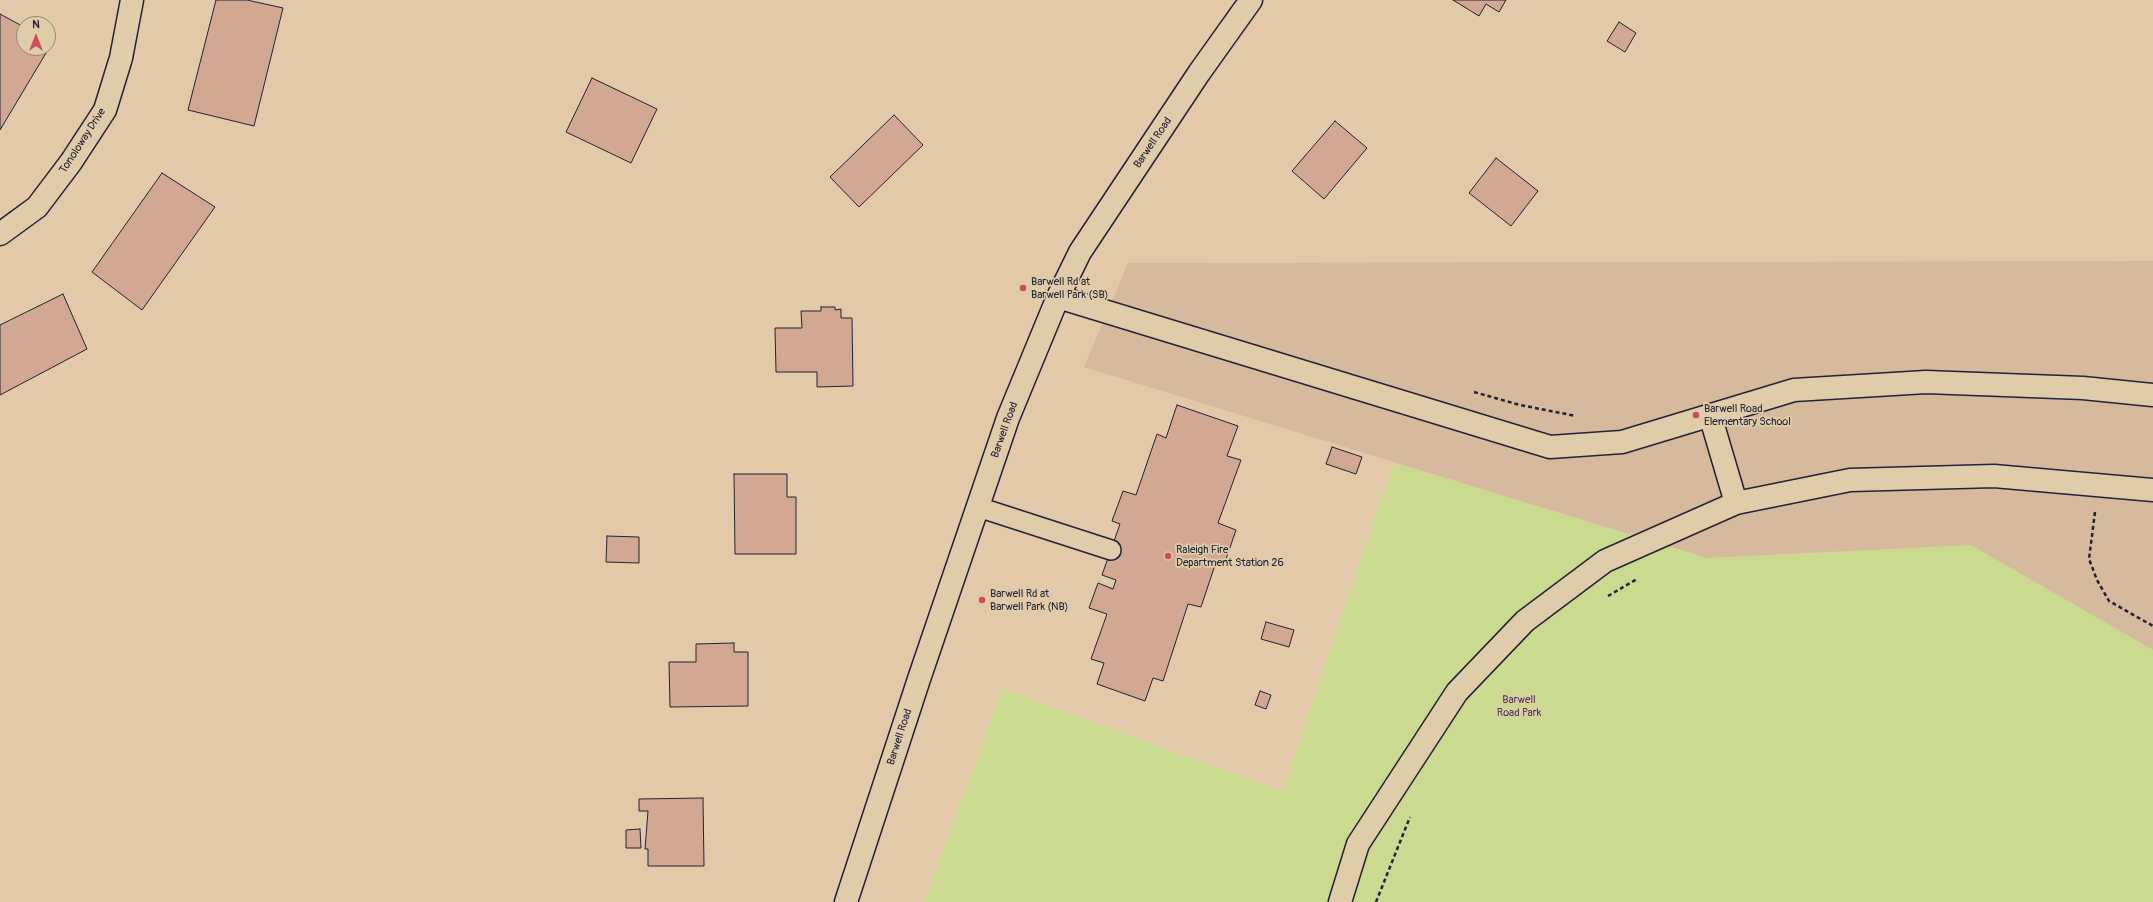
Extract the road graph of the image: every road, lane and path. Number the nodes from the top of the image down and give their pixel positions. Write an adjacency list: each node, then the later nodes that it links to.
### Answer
1 (132, 0): 3 (street, Tonoloway Drive)
2 (1251, 0): 4 (street, Barwell Road)
3 (0, 234)
4 (1058, 297): 8 (street); 11 (street, Barwell Road)
5 (1466, 390): 7 (path)
6 (2153, 395): 8 (street)
7 (1581, 416)
8 (1710, 416): 10 (street)
9 (2153, 490): 10 (street)
10 (1736, 503): 19 (street)
11 (978, 507): 13 (lane); 18 (street, Barwell Road)
12 (2095, 510): 16 (path)
13 (1111, 550)
14 (1639, 578): 15 (path)
15 (1604, 598)
16 (2153, 626)
17 (1413, 811): 20 (path)
18 (846, 902)
19 (1340, 902)
20 (1376, 902)

